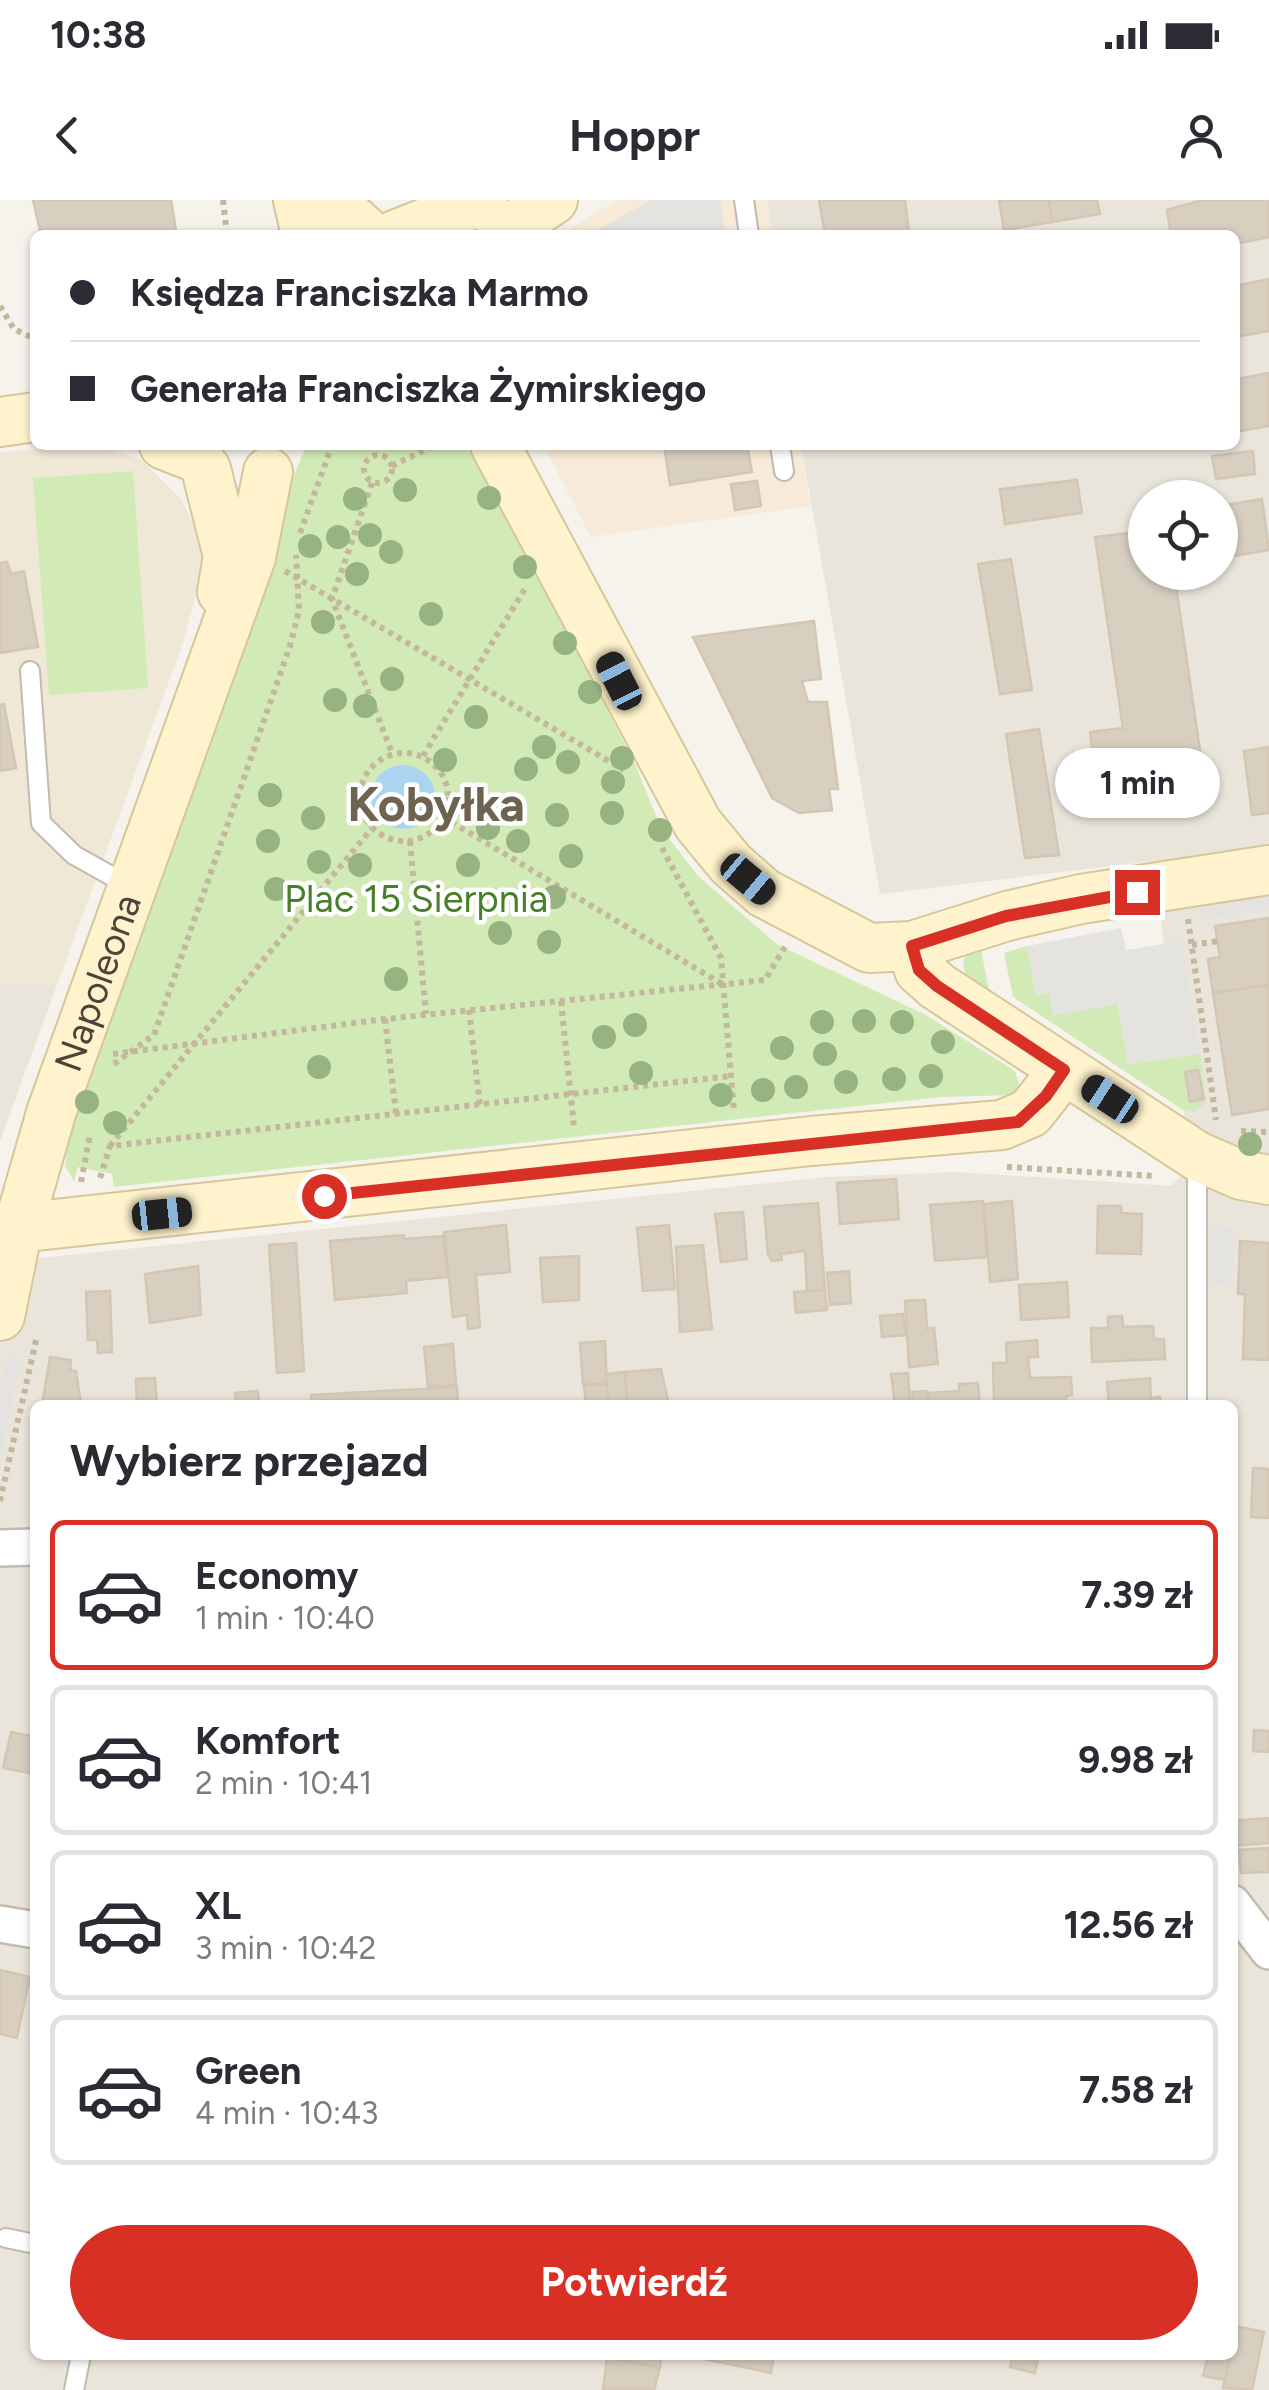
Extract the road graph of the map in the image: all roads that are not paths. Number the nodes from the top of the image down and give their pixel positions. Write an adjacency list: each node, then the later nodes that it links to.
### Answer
1 (298, 200): 6 (street)
2 (330, 200): 7 (street)
3 (483, 200): 8 (street)
4 (554, 200): 9 (street)
5 (744, 200): 10 (lane)
6 (305, 230)
7 (364, 230)
8 (408, 230)
9 (508, 230)
10 (748, 230)
11 (499, 450): 20 (street)
12 (781, 450): 15 (lane)
13 (277, 452): 14 (street); 16 (street, Napoleona)
14 (191, 455): 16 (street, Napoleona)
15 (784, 471)
16 (213, 655): 19 (street, Napoleona)
17 (30, 671): 19 (lane)
18 (1269, 870): 20 (street)
19 (131, 888): 24 (street, Napoleona)
20 (912, 946): 21 (street)
21 (1064, 1070): 22 (street); 24 (street)
22 (1194, 1157): 23 (street); 26 (lane)
23 (1269, 1180)
24 (9, 1229): 25 (street, Napoleona)
25 (20, 1316)
26 (1198, 1400)
27 (30, 1547): 28 (street)
28 (0, 1548)
29 (1238, 1912): 32 (street)
30 (0, 1924): 31 (street)
31 (30, 1929)
32 (1269, 1951)
33 (6, 2238): 34 (lane)
34 (30, 2243)
35 (81, 2360): 36 (lane)
36 (74, 2390)

